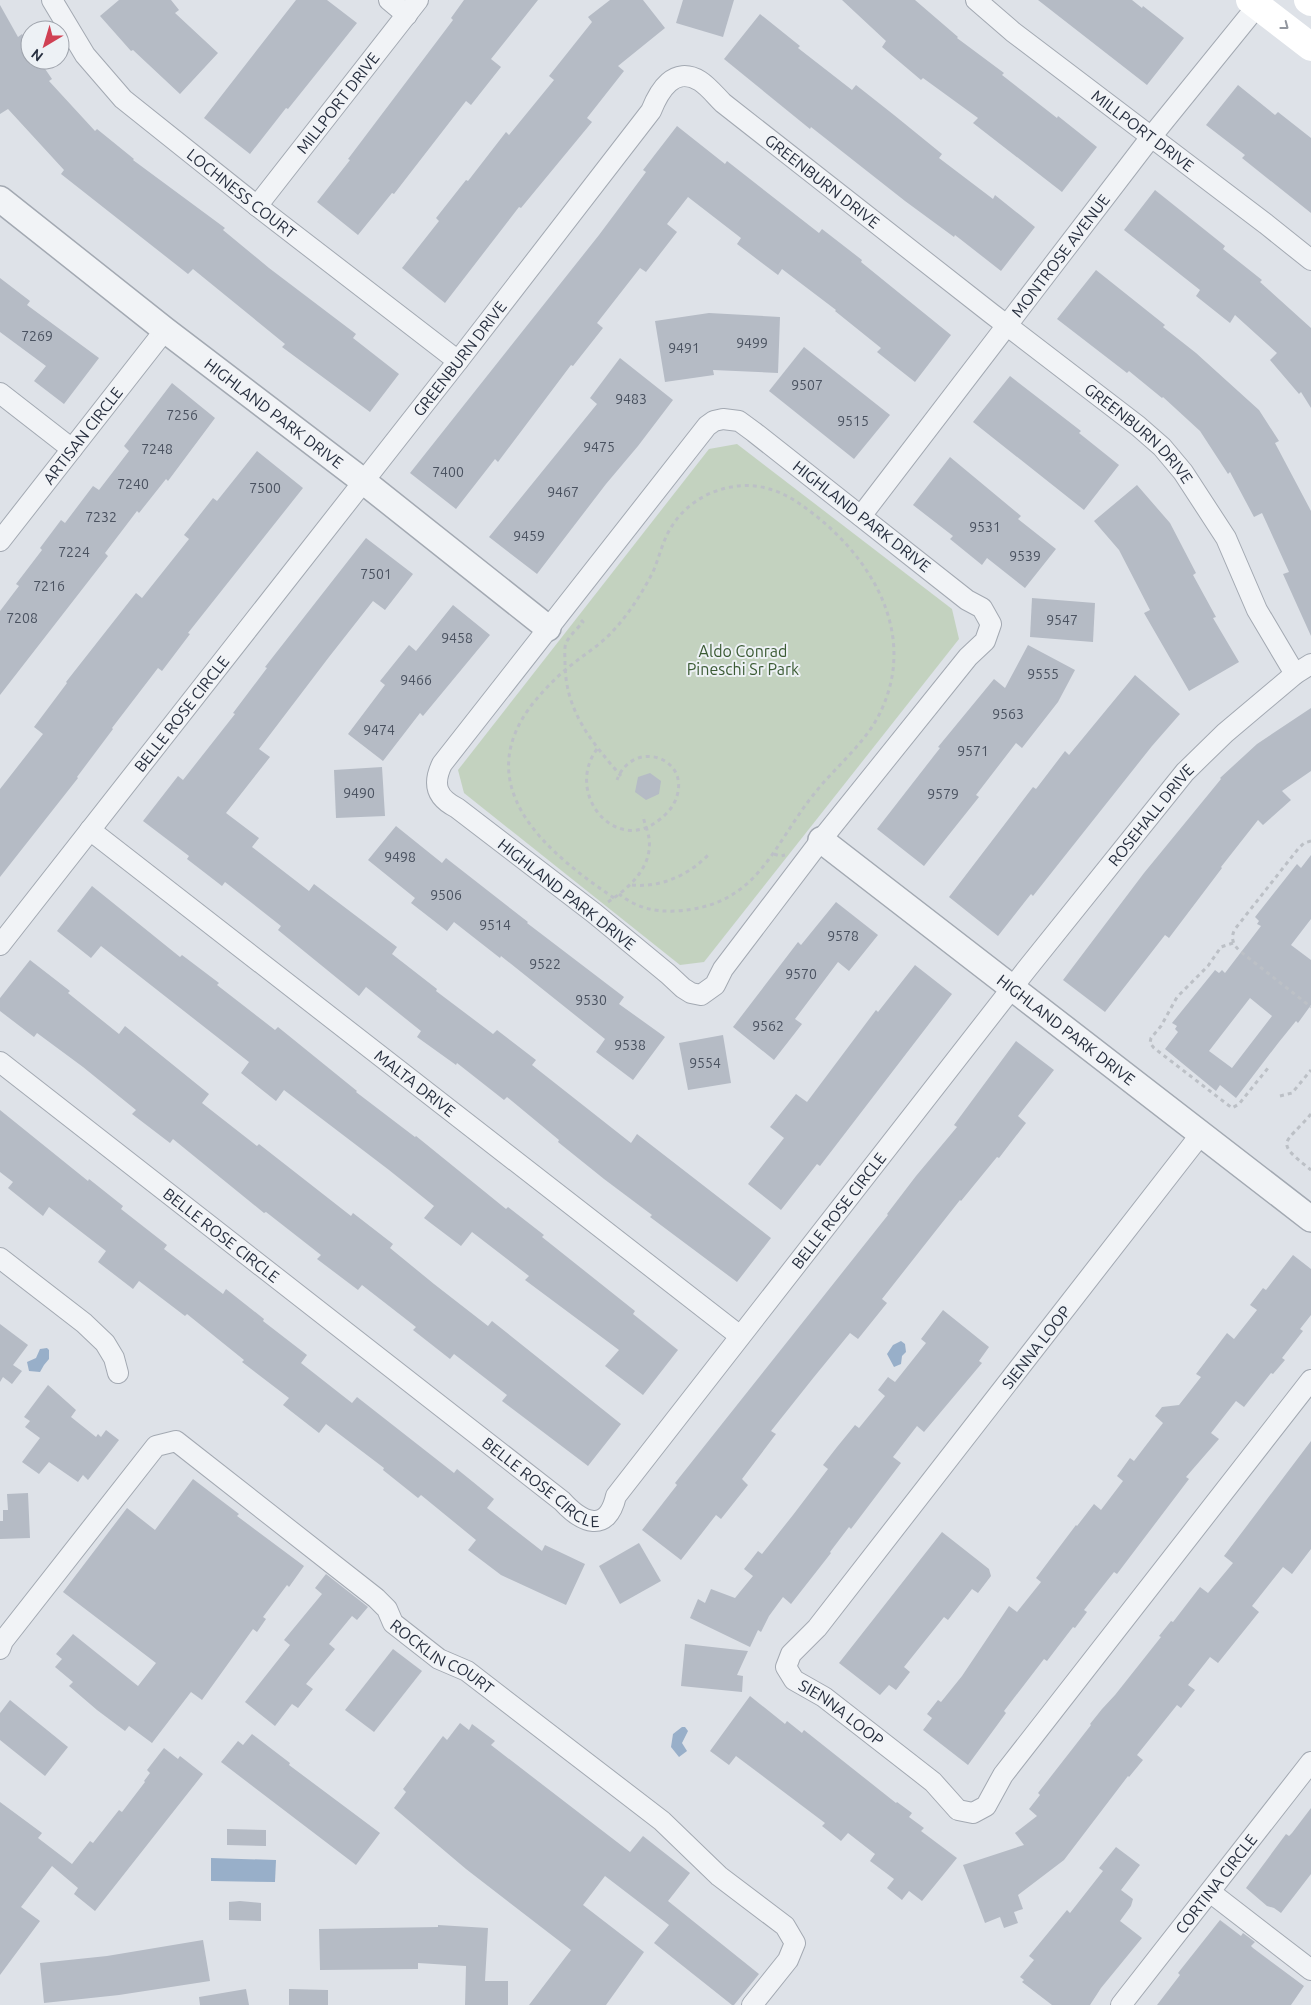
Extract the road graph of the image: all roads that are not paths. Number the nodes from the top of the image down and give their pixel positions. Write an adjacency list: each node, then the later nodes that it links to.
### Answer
1 (52, 0): 11 (street, LOCHNESS COURT)
2 (389, 0): 7 (street)
3 (976, 0): 9 (street, MILLPORT DRIVE)
4 (1308, 0): 6 (main road)
5 (1257, 2): 8 (main road, one-way to 8); 9 (street, MONTROSE AVENUE)
6 (1311, 2)
7 (413, 7): 11 (street, MILLPORT DRIVE)
8 (1311, 47)
9 (1151, 137): 12 (street, MILLPORT DRIVE); 13 (street, MONTROSE AVENUE)
10 (0, 199): 14 (street, HIGHLAND PARK DRIVE)
11 (258, 206): 15 (street, LOCHNESS COURT)
12 (1311, 260)
13 (1006, 325): 15 (street, GREENBURN DRIVE); 19 (street, MONTROSE AVENUE); 22 (street, GREENBURN DRIVE)
14 (165, 330): 17 (street, ARTISAN CIRCLE); 18 (street, HIGHLAND PARK DRIVE)
15 (458, 360): 18 (street, GREENBURN DRIVE)
16 (0, 393): 17 (street)
17 (72, 448): 20 (street, ARTISAN CIRCLE)
18 (363, 481): 21 (street, HIGHLAND PARK DRIVE); 23 (street, BELLE ROSE CIRCLE)
19 (861, 516): 21 (street, HIGHLAND PARK DRIVE); 24 (street, HIGHLAND PARK DRIVE)
20 (0, 541)
21 (548, 628): 24 (street, HIGHLAND PARK DRIVE)
22 (1303, 669): 26 (street, ROSEHALL DRIVE)
23 (90, 830): 25 (street, BELLE ROSE CIRCLE); 31 (street, MALTA DRIVE)
24 (821, 840): 26 (street, HIGHLAND PARK DRIVE)
25 (0, 946)
26 (1012, 989): 28 (street, HIGHLAND PARK DRIVE); 31 (street, BELLE ROSE CIRCLE)
27 (0, 1062): 31 (street, BELLE ROSE CIRCLE)
28 (1201, 1134): 29 (street, HIGHLAND PARK DRIVE); 33 (street, SIENNA LOOP)
29 (1311, 1219)
30 (0, 1258): 32 (street)
31 (740, 1336)
32 (118, 1373)
33 (1311, 1380)
34 (0, 1649): 38 (street, ROCKLIN COURT)
35 (1311, 1762): 36 (street, CORTINA CIRCLE)
36 (1210, 1892): 37 (street); 39 (street, CORTINA CIRCLE)
37 (1311, 1970)
38 (752, 2005)
39 (1121, 2005)

